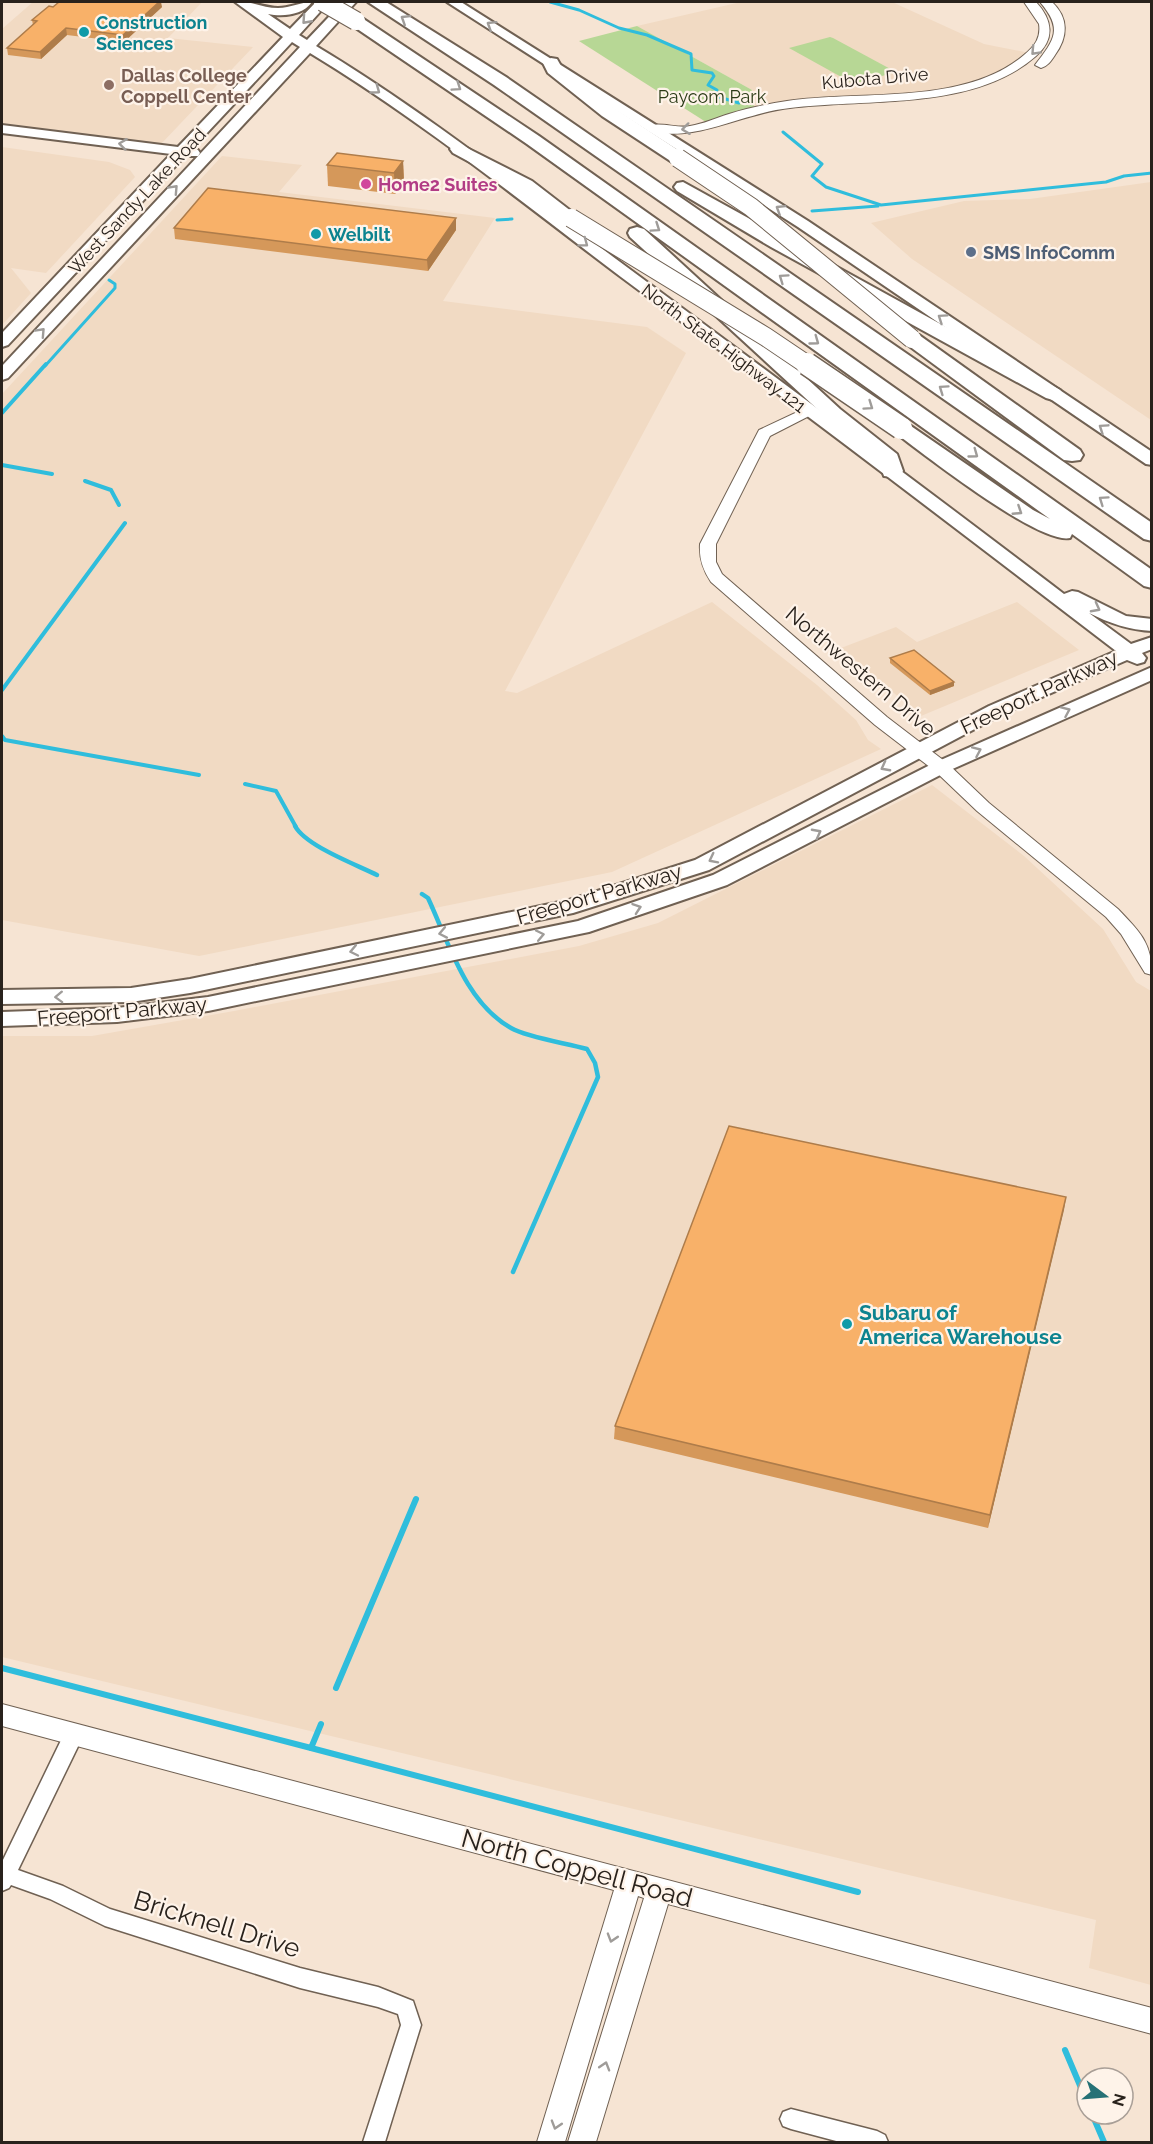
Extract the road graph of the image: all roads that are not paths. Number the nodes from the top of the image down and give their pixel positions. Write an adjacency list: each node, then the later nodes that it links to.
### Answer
1 (241, 2): 2 (main road); 10 (main road, North State Highway 121)
2 (306, 2)
3 (323, 2): 10 (main road, West Sandy Lake Road, one-way to 10); 24 (highway, one-way to 24, bridge)
4 (350, 2): 11 (main road, West Sandy Lake Road)
5 (365, 2): 13 (main road)
6 (376, 2): 15 (highway, one-way to 6)
7 (1030, 2): 16 (street, Kubota Drive, one-way to 16)
8 (1046, 2): 21 (street, Kubota Drive)
9 (456, 4): 12 (main road, one-way to 9)
10 (291, 36): 11 (main road, North State Highway 121); 22 (main road, West Sandy Lake Road)
11 (309, 48): 13 (main road, North State Highway 121); 14 (main road, West Sandy Lake Road)
12 (551, 63): 16 (main road); 21 (highway)
13 (337, 64): 14 (main road); 19 (main road, North State Highway 121, one-way to 19)
14 (280, 78): 20 (main road, West Sandy Lake Road)
15 (558, 122): 29 (highway); 34 (highway, one-way to 15)
16 (652, 128): 21 (main road)
17 (2, 129): 22 (main road, one-way to 17)
18 (2, 141): 22 (main road)
19 (459, 149): 30 (main road, North State Highway 121, one-way to 30); 35 (highway, one-way to 35, bridge)
20 (206, 154): 22 (main road); 23 (main road, West Sandy Lake Road)
21 (682, 154): 29 (main road, one-way to 21); 33 (highway, bridge)
22 (176, 157): 23 (main road); 25 (main road, West Sandy Lake Road)
23 (196, 166): 26 (main road, West Sandy Lake Road, one-way to 23)
24 (608, 195): 32 (highway); 35 (highway, one-way to 35)
25 (76, 264): 26 (main road); 27 (main road, West Sandy Lake Road)
26 (101, 267): 28 (main road, West Sandy Lake Road, one-way to 26)
27 (2, 342)
28 (2, 375)
29 (1053, 394): 31 (main road, one-way to 29)
30 (808, 411): 32 (main road, North State Highway 121); 46 (street, Northwestern Drive)
31 (1152, 460)
32 (892, 471): 36 (main road, North State Highway 121)
33 (1152, 518)
34 (1152, 534)
35 (1099, 544): 37 (highway)
36 (1007, 561): 38 (main road, one-way to 38); 39 (main road, North State Highway 121)
37 (1152, 581)
38 (1152, 625)
39 (1098, 629): 41 (main road, North State Highway 121); 42 (main road)
40 (1152, 642): 41 (main road, Freeport Parkway)
41 (1126, 651): 42 (main road, Freeport Parkway); 43 (main road, North State Highway 121)
42 (1094, 666): 46 (main road, Freeport Parkway)
43 (1152, 671): 45 (main road, Freeport Parkway)
44 (1152, 685): 45 (main road)
45 (1119, 687): 47 (main road, Freeport Parkway, one-way to 45)
46 (918, 749): 47 (street, Northwestern Drive); 48 (main road, Freeport Parkway, one-way to 48)
47 (941, 767): 48 (main road, Freeport Parkway, one-way to 47); 50 (street, Northwestern Drive)
48 (473, 938): 49 (main road, Freeport Parkway)
49 (416, 949): 51 (main road, Freeport Parkway, one-way to 51); 52 (main road, Freeport Parkway)
50 (1152, 969)
51 (2, 997)
52 (2, 1019)
53 (2, 1715): 54 (street, North Coppell Road)
54 (74, 1734): 55 (street); 56 (street, North Coppell Road)
55 (3, 1876): 60 (street, Bricknell Drive)
56 (629, 1882): 57 (street, North Coppell Road); 61 (street, one-way to 61)
57 (659, 1890): 58 (street, North Coppell Road); 62 (street, one-way to 57)
58 (1152, 2021)
59 (790, 2119): 63 (street)
60 (374, 2142)
61 (551, 2142)
62 (582, 2142)
63 (877, 2142)

